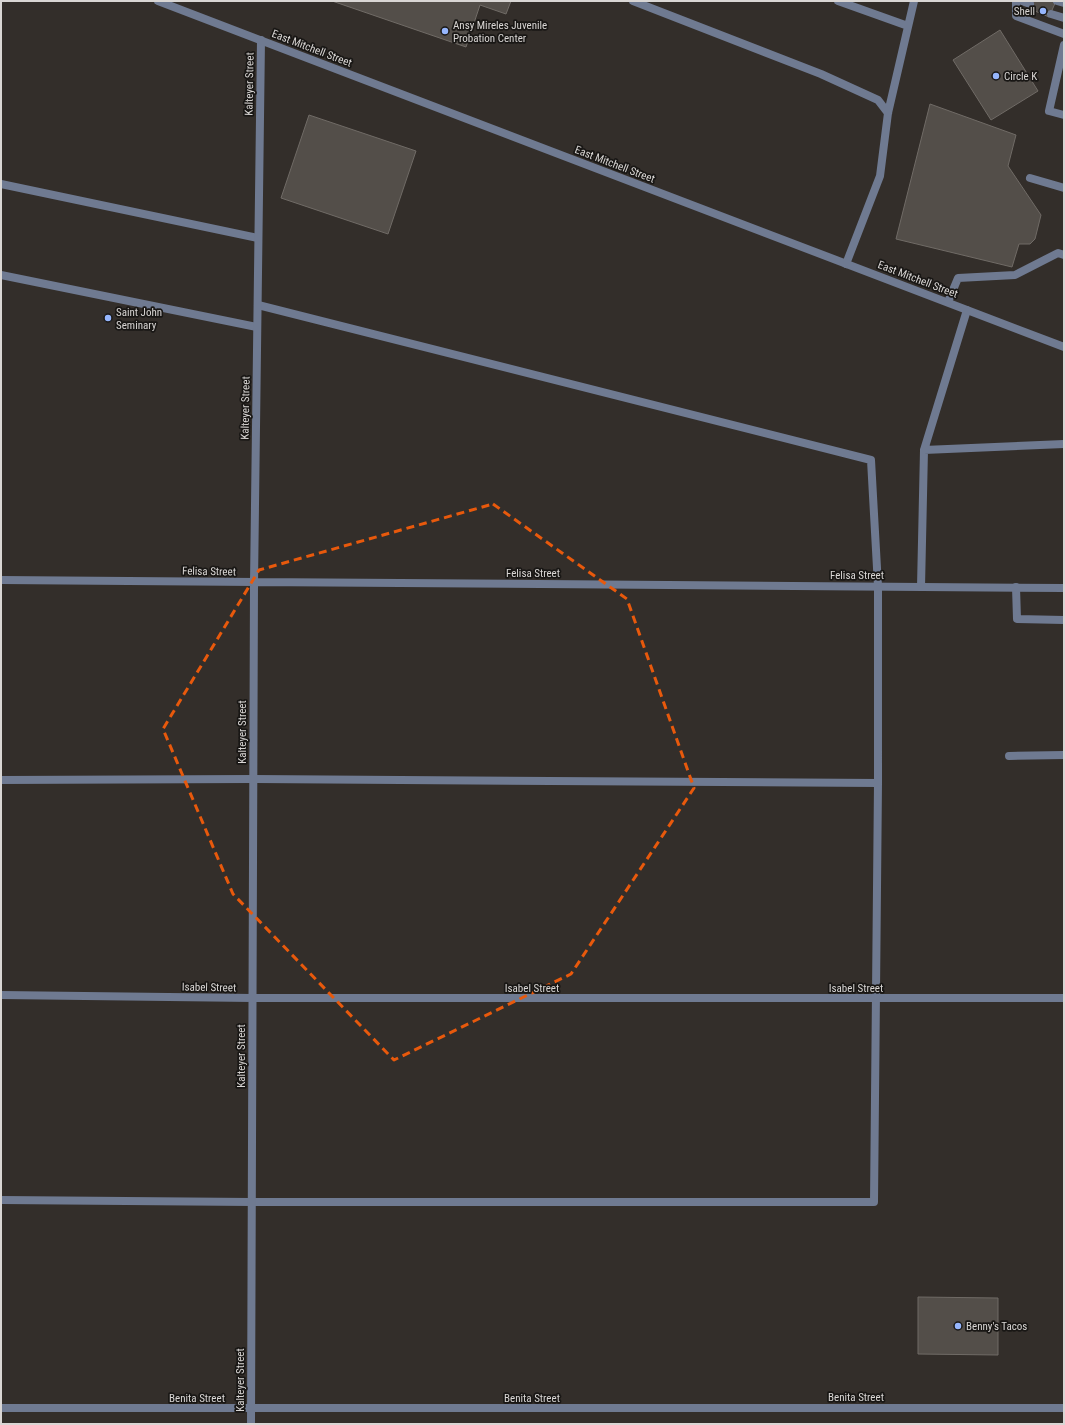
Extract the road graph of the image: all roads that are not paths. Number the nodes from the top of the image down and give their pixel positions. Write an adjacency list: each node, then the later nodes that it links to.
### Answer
1 (158, 1): 12 (street, East Mitchell Street)
2 (633, 1): 14 (street)
3 (838, 1): 10 (street)
4 (914, 1): 10 (street)
5 (1016, 1): 11 (street)
6 (1057, 1): 7 (street)
7 (1064, 3)
8 (1051, 14): 9 (street)
9 (1064, 18)
10 (908, 26): 14 (street)
11 (1064, 34)
12 (261, 40): 19 (street, Kalteyer Street); 21 (street, East Mitchell Street)
13 (1064, 45): 15 (street)
14 (888, 113): 21 (street)
15 (1064, 115)
16 (1030, 178): 18 (street)
17 (1, 184): 19 (street)
18 (1064, 188)
19 (258, 238): 24 (street, Kalteyer Street)
20 (1064, 255): 23 (street)
21 (846, 264): 23 (street, East Mitchell Street)
22 (1, 275): 26 (street)
23 (948, 302): 25 (street, East Mitchell Street)
24 (258, 304): 26 (street, Kalteyer Street); 32 (street)
25 (967, 310): 27 (street, East Mitchell Street); 29 (street)
26 (257, 327): 31 (street, Kalteyer Street)
27 (1064, 347)
28 (1064, 444): 29 (street)
29 (924, 450): 33 (street)
30 (1, 580): 31 (street, Felisa Street)
31 (254, 583): 32 (street, Felisa Street); 39 (street, Kalteyer Street)
32 (878, 586): 33 (street, Felisa Street); 41 (street)
33 (921, 587): 34 (street, Felisa Street)
34 (1016, 587): 35 (street, Felisa Street); 36 (street)
35 (1064, 588)
36 (1064, 620)
37 (1064, 755): 38 (street)
38 (1009, 756)
39 (253, 779): 40 (street); 41 (street); 43 (street, Kalteyer Street)
40 (1, 780)
41 (878, 783): 45 (street)
42 (1, 995): 43 (street, Isabel Street)
43 (252, 998): 45 (street, Isabel Street); 47 (street, Kalteyer Street)
44 (1064, 998): 45 (street, Isabel Street)
45 (875, 999): 47 (street)
46 (1, 1200): 47 (street)
47 (251, 1202): 50 (street, Kalteyer Street)
48 (1, 1408): 50 (street, Benita Street)
49 (1064, 1408): 50 (street, Benita Street)
50 (251, 1409): 51 (street, Kalteyer Street)
51 (251, 1424)

